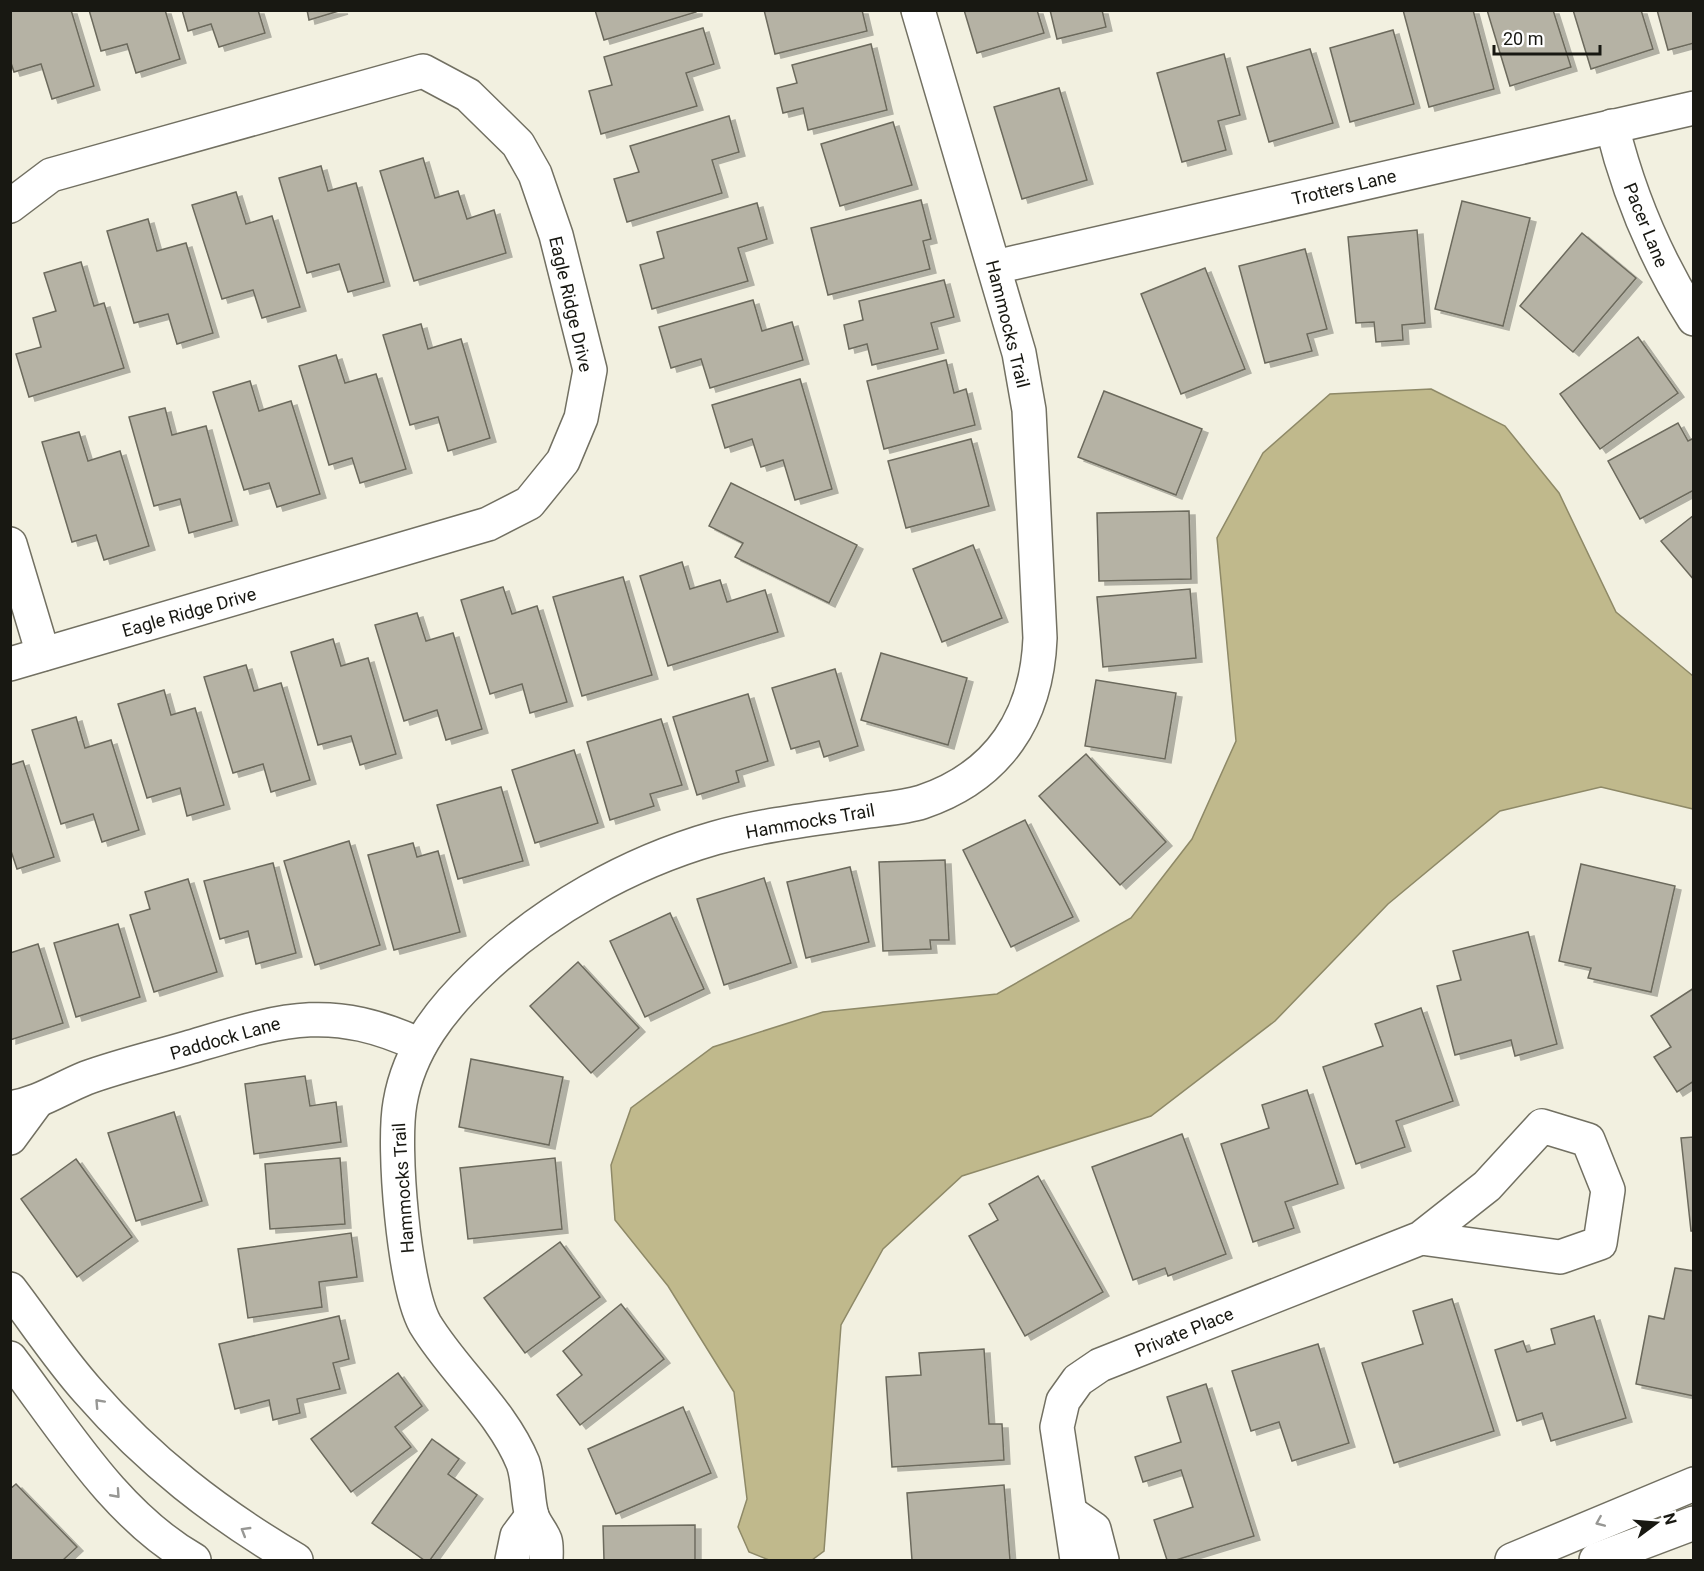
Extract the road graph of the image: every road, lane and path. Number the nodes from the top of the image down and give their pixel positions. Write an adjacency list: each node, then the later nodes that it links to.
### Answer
1 (918, 10): 5 (street, Hammocks Trail)
2 (1694, 108): 3 (street, Trotters Lane)
3 (1612, 126): 5 (street, Trotters Lane); 6 (street, Pacer Lane)
4 (10, 206): 8 (street, Eagle Ridge Drive)
5 (995, 267): 10 (street, Hammocks Trail)
6 (1694, 319)
7 (10, 544): 8 (street)
8 (43, 654): 9 (street, Eagle Ridge Drive)
9 (10, 664)
10 (420, 1045): 11 (street, Paddock Lane); 18 (street, Hammocks Trail)
11 (23, 1106): 12 (street, Paddock Lane)
12 (10, 1138)
13 (1421, 1238): 13 (street, Private Place); 17 (street, Private Place)
14 (10, 1289): 21 (street, one-way to 14)
15 (10, 1358): 20 (street, one-way to 20)
16 (1694, 1484): 26 (street, one-way to 26)
17 (1071, 1513): 24 (street, Private Place); 25 (street)
18 (532, 1516): 22 (street); 23 (street, Hammocks Trail)
19 (1694, 1523): 27 (street)
20 (194, 1560)
21 (296, 1560)
22 (512, 1560)
23 (546, 1560)
24 (1077, 1560)
25 (1102, 1560)
26 (1512, 1560)
27 (1596, 1560)

